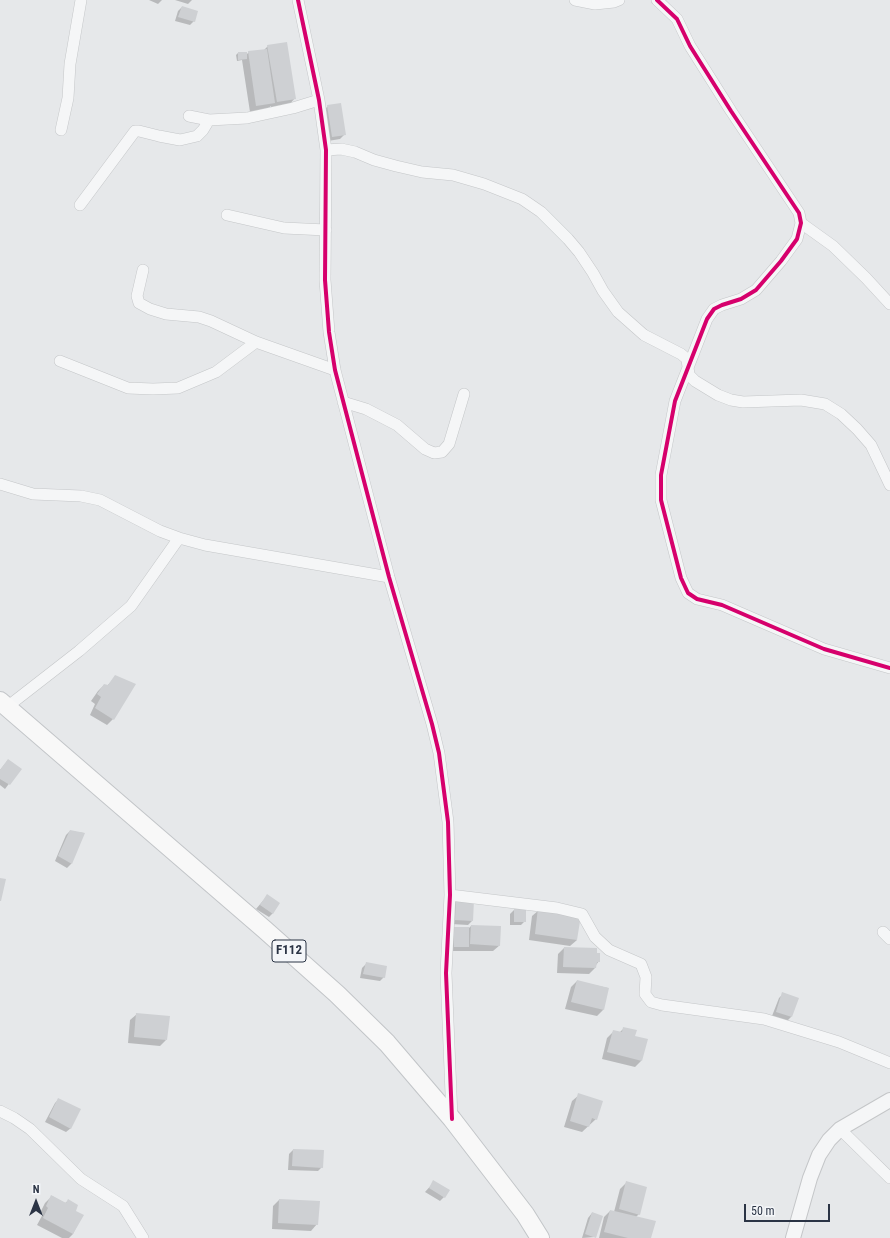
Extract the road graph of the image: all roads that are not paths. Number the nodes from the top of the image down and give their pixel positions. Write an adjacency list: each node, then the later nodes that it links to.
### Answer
1 (82, 0): 9 (street)
2 (298, 0): 6 (street)
3 (575, 0): 4 (street)
4 (619, 0)
5 (657, 0): 13 (street)
6 (319, 100): 8 (street); 10 (street)
7 (189, 116): 8 (street)
8 (209, 120): 11 (street)
9 (61, 130)
10 (326, 150): 14 (street); 19 (street)
11 (80, 205)
12 (227, 215): 14 (street)
13 (801, 223): 16 (street); 19 (street)
14 (326, 230): 20 (street)
15 (143, 270): 17 (street)
16 (890, 304)
17 (256, 342): 18 (street); 20 (street)
18 (60, 361)
19 (688, 366): 24 (street); 27 (street)
20 (335, 370): 22 (street)
21 (464, 394): 22 (street)
22 (343, 402): 26 (street)
23 (0, 484): 25 (street)
24 (890, 486)
25 (179, 538): 26 (street); 28 (street)
26 (389, 577): 29 (street)
27 (890, 668)
28 (4, 704): 33 (main road, F112)
29 (450, 895): 30 (street); 33 (street)
30 (890, 1063)
31 (890, 1100): 34 (street)
32 (0, 1111): 36 (street)
33 (452, 1119): 37 (main road, F112)
34 (840, 1129): 35 (street); 38 (street)
35 (890, 1178)
36 (143, 1238)
37 (540, 1238)
38 (794, 1238)

